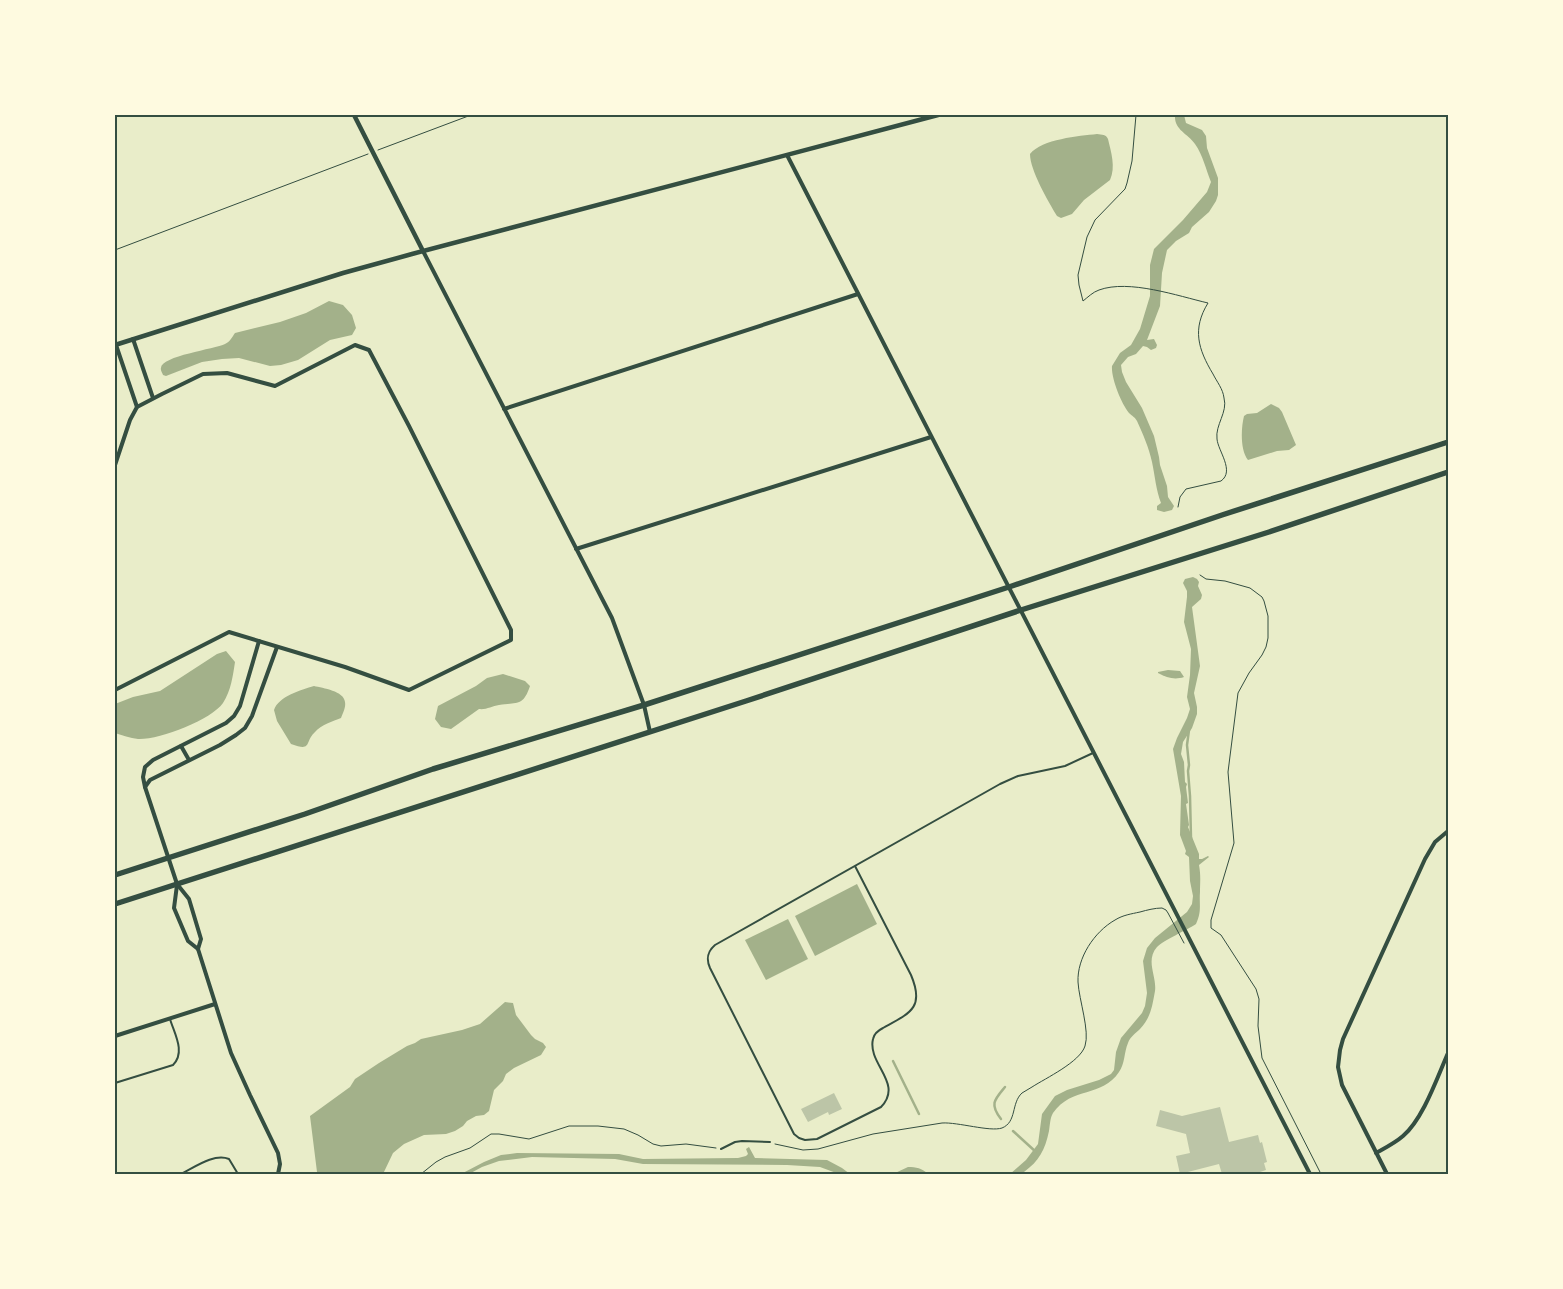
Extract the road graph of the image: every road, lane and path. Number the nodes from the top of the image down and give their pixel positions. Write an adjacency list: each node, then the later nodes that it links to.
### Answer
1 (354, 115): 9 (street)
2 (471, 115): 5 (path)
3 (938, 115): 7 (street)
4 (1136, 115): 20 (path)
5 (376, 151)
6 (369, 154): 8 (path)
7 (787, 155): 9 (street); 10 (street)
8 (115, 250)
9 (423, 251): 11 (street); 15 (street)
10 (858, 294): 15 (street); 16 (street)
11 (133, 340): 12 (street); 13 (street)
12 (115, 345): 14 (street)
13 (154, 398): 14 (street); 26 (street)
14 (137, 407): 18 (street)
15 (504, 409): 21 (street)
16 (932, 437): 21 (street); 23 (street)
17 (1448, 442): 23 (main road)
18 (115, 465)
19 (1448, 472): 24 (main road)
20 (1178, 506)
21 (576, 548): 28 (street)
22 (1200, 574): 55 (path)
23 (1009, 587): 24 (street); 28 (main road)
24 (1021, 610): 29 (main road); 31 (street)
25 (259, 641): 26 (street); 27 (street); 30 (street)
26 (277, 647): 32 (street)
27 (115, 690)
28 (644, 705): 29 (street); 35 (main road)
29 (650, 732): 38 (main road)
30 (181, 746): 32 (street); 33 (street)
31 (1094, 753): 36 (lane); 54 (street)
32 (189, 760): 33 (street)
33 (146, 787): 35 (street)
34 (1448, 831): 49 (street)
35 (168, 858): 37 (main road); 38 (street)
36 (855, 866): 36 (lane)
37 (115, 875)
38 (177, 884): 39 (main road); 41 (street); 41 (street)
39 (115, 904)
40 (1183, 942): 47 (path)
41 (198, 949): 42 (street)
42 (215, 1004): 43 (street); 52 (street)
43 (170, 1019): 44 (street); 46 (lane)
44 (115, 1036)
45 (1448, 1053): 49 (street)
46 (115, 1083)
47 (770, 1142): 48 (lane)
48 (721, 1149): 53 (path)
49 (1376, 1153): 56 (street)
50 (181, 1174): 51 (lane)
51 (238, 1174)
52 (278, 1174)
53 (421, 1174)
54 (1310, 1174)
55 (1321, 1174)
56 (1387, 1174)

